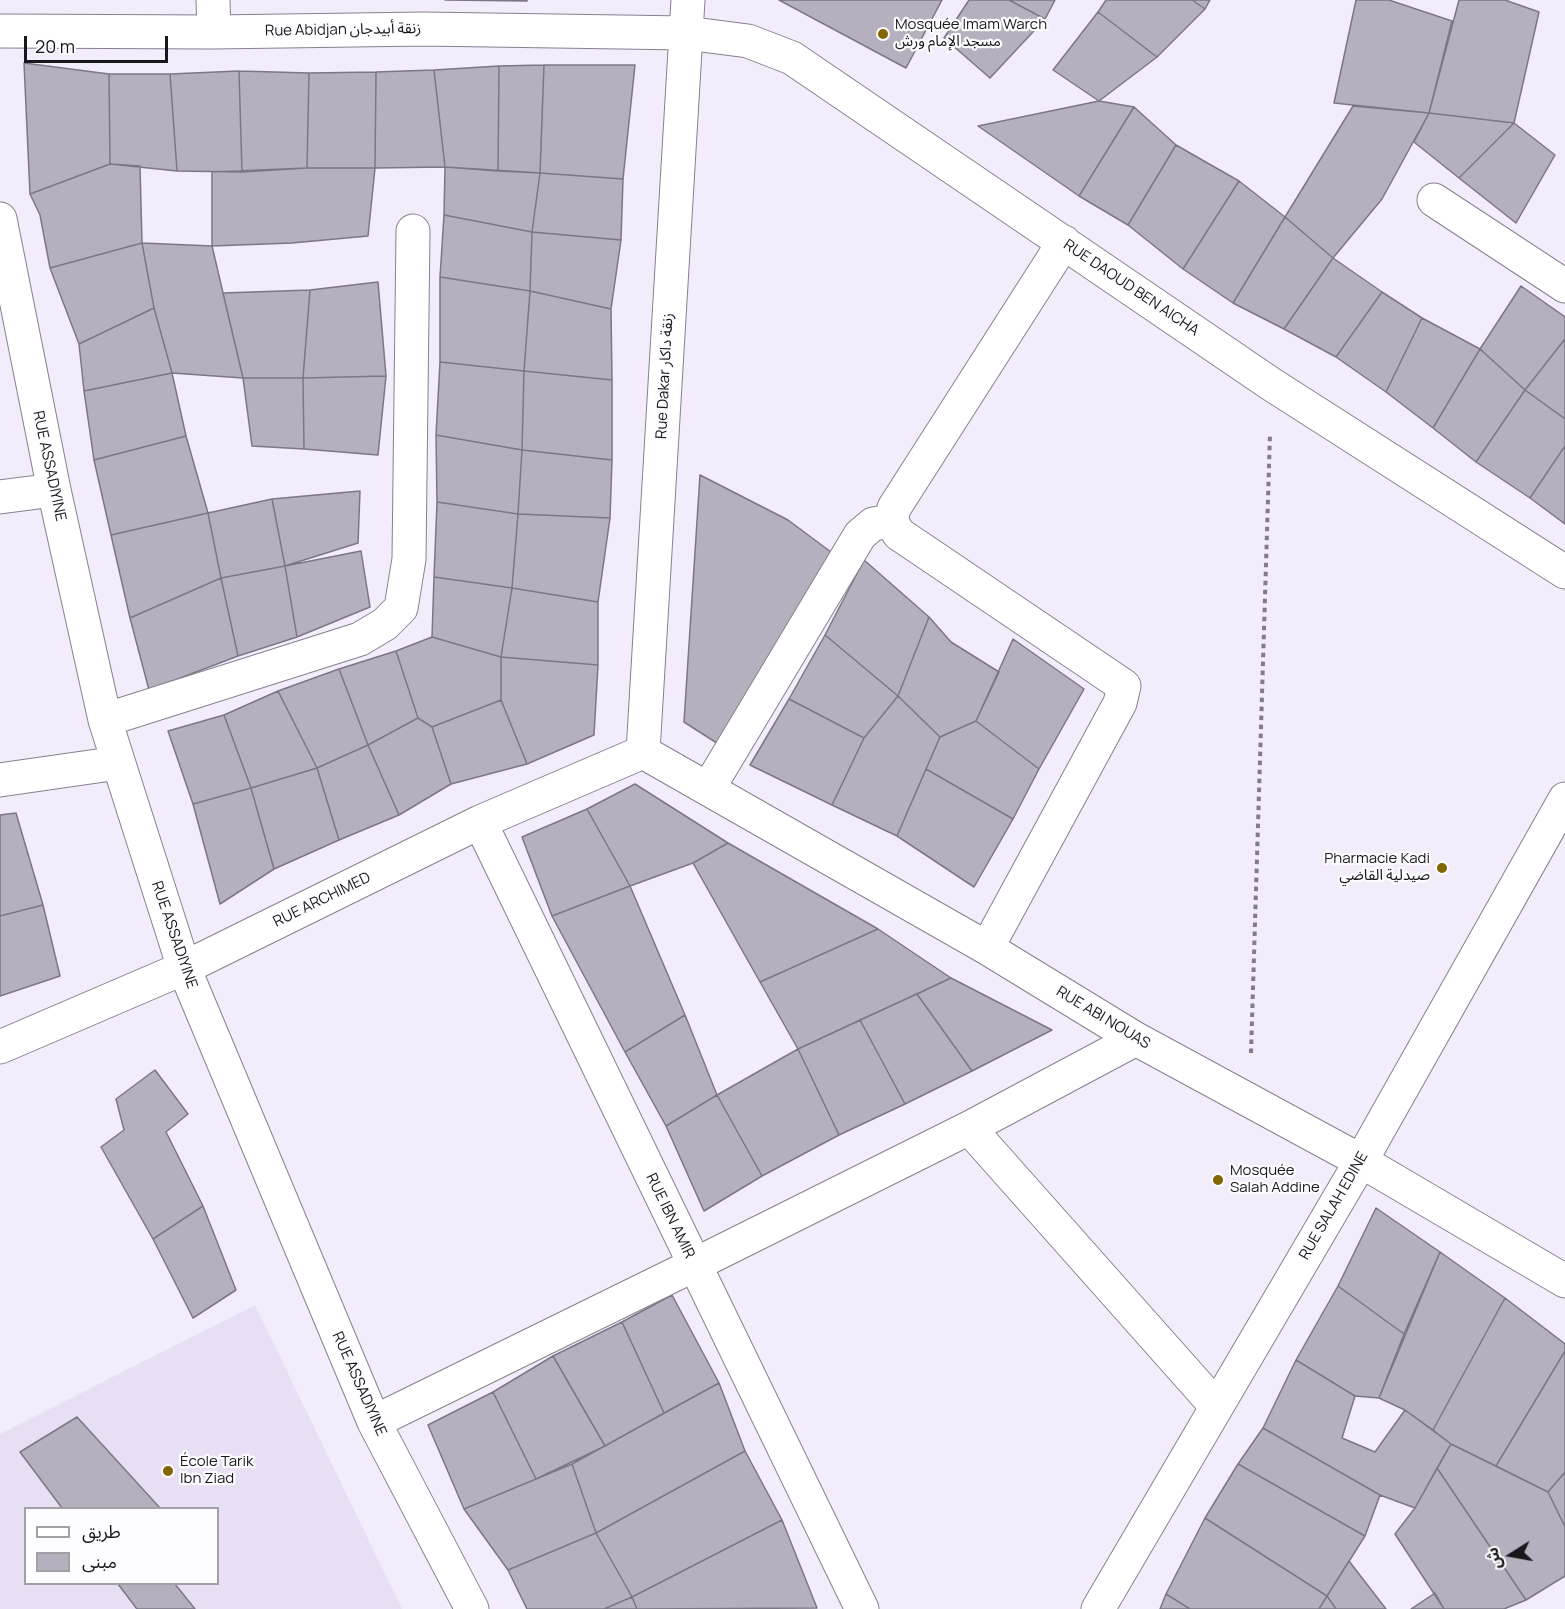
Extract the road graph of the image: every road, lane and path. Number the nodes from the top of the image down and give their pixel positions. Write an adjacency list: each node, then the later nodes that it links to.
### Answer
1 (213, 0): 5 (street)
2 (688, 0): 6 (street, Rue Dakar زنقة داكار)
3 (424, 14): 5 (street, Rue Abidjan زنقة أبيدجان); 6 (street, Rue Abidjan زنقة أبيدجان)
4 (0, 31): 5 (street, Rue Abidjan زنقة أبيدجان)
5 (214, 32)
6 (686, 33): 10 (street, RUE DAOUD BEN AICHA); 19 (street, Rue Dakar زنقة داكار)
7 (1434, 200): 12 (street)
8 (0, 219): 11 (street, RUE ASSADIYINE)
9 (413, 231): 18 (street)
10 (1064, 242): 13 (street, RUE DAOUD BEN AICHA); 16 (street)
11 (4, 268): 14 (street, RUE ASSADIYINE)
12 (1565, 286)
13 (1271, 384): 17 (street, RUE DAOUD BEN AICHA); 29 (path)
14 (54, 490): 15 (street); 18 (street, RUE ASSADIYINE)
15 (0, 497)
16 (891, 521): 22 (street); 25 (street)
17 (1565, 572)
18 (105, 720): 20 (street, RUE ASSADIYINE)
19 (643, 752): 22 (street, RUE ABI NOUAS); 24 (street, RUE ARCHIMED)
20 (118, 763): 21 (street); 26 (street, RUE ASSADIYINE)
21 (0, 780)
22 (708, 789): 25 (street, RUE ABI NOUAS)
23 (1565, 799): 31 (street, RUE SALAH EDINE)
24 (480, 822): 26 (street, RUE ARCHIMED); 32 (street, RUE IBN AMIR)
25 (987, 948): 27 (street, RUE ABI NOUAS)
26 (184, 969): 28 (street, RUE ARCHIMED); 35 (street, RUE ASSADIYINE)
27 (1136, 1039): 29 (street, RUE ABI NOUAS); 30 (street)
28 (0, 1047)
29 (1249, 1102): 31 (street, RUE ABI NOUAS)
30 (969, 1128): 32 (street); 34 (street)
31 (1361, 1161): 33 (street, RUE ABI NOUAS); 34 (street, RUE SALAH EDINE)
32 (694, 1265): 35 (street); 37 (street, RUE IBN AMIR)
33 (1565, 1281)
34 (1216, 1406): 38 (street, RUE SALAH EDINE)
35 (374, 1422): 36 (street, RUE ASSADIYINE)
36 (472, 1609)
37 (862, 1609)
38 (1098, 1609)

